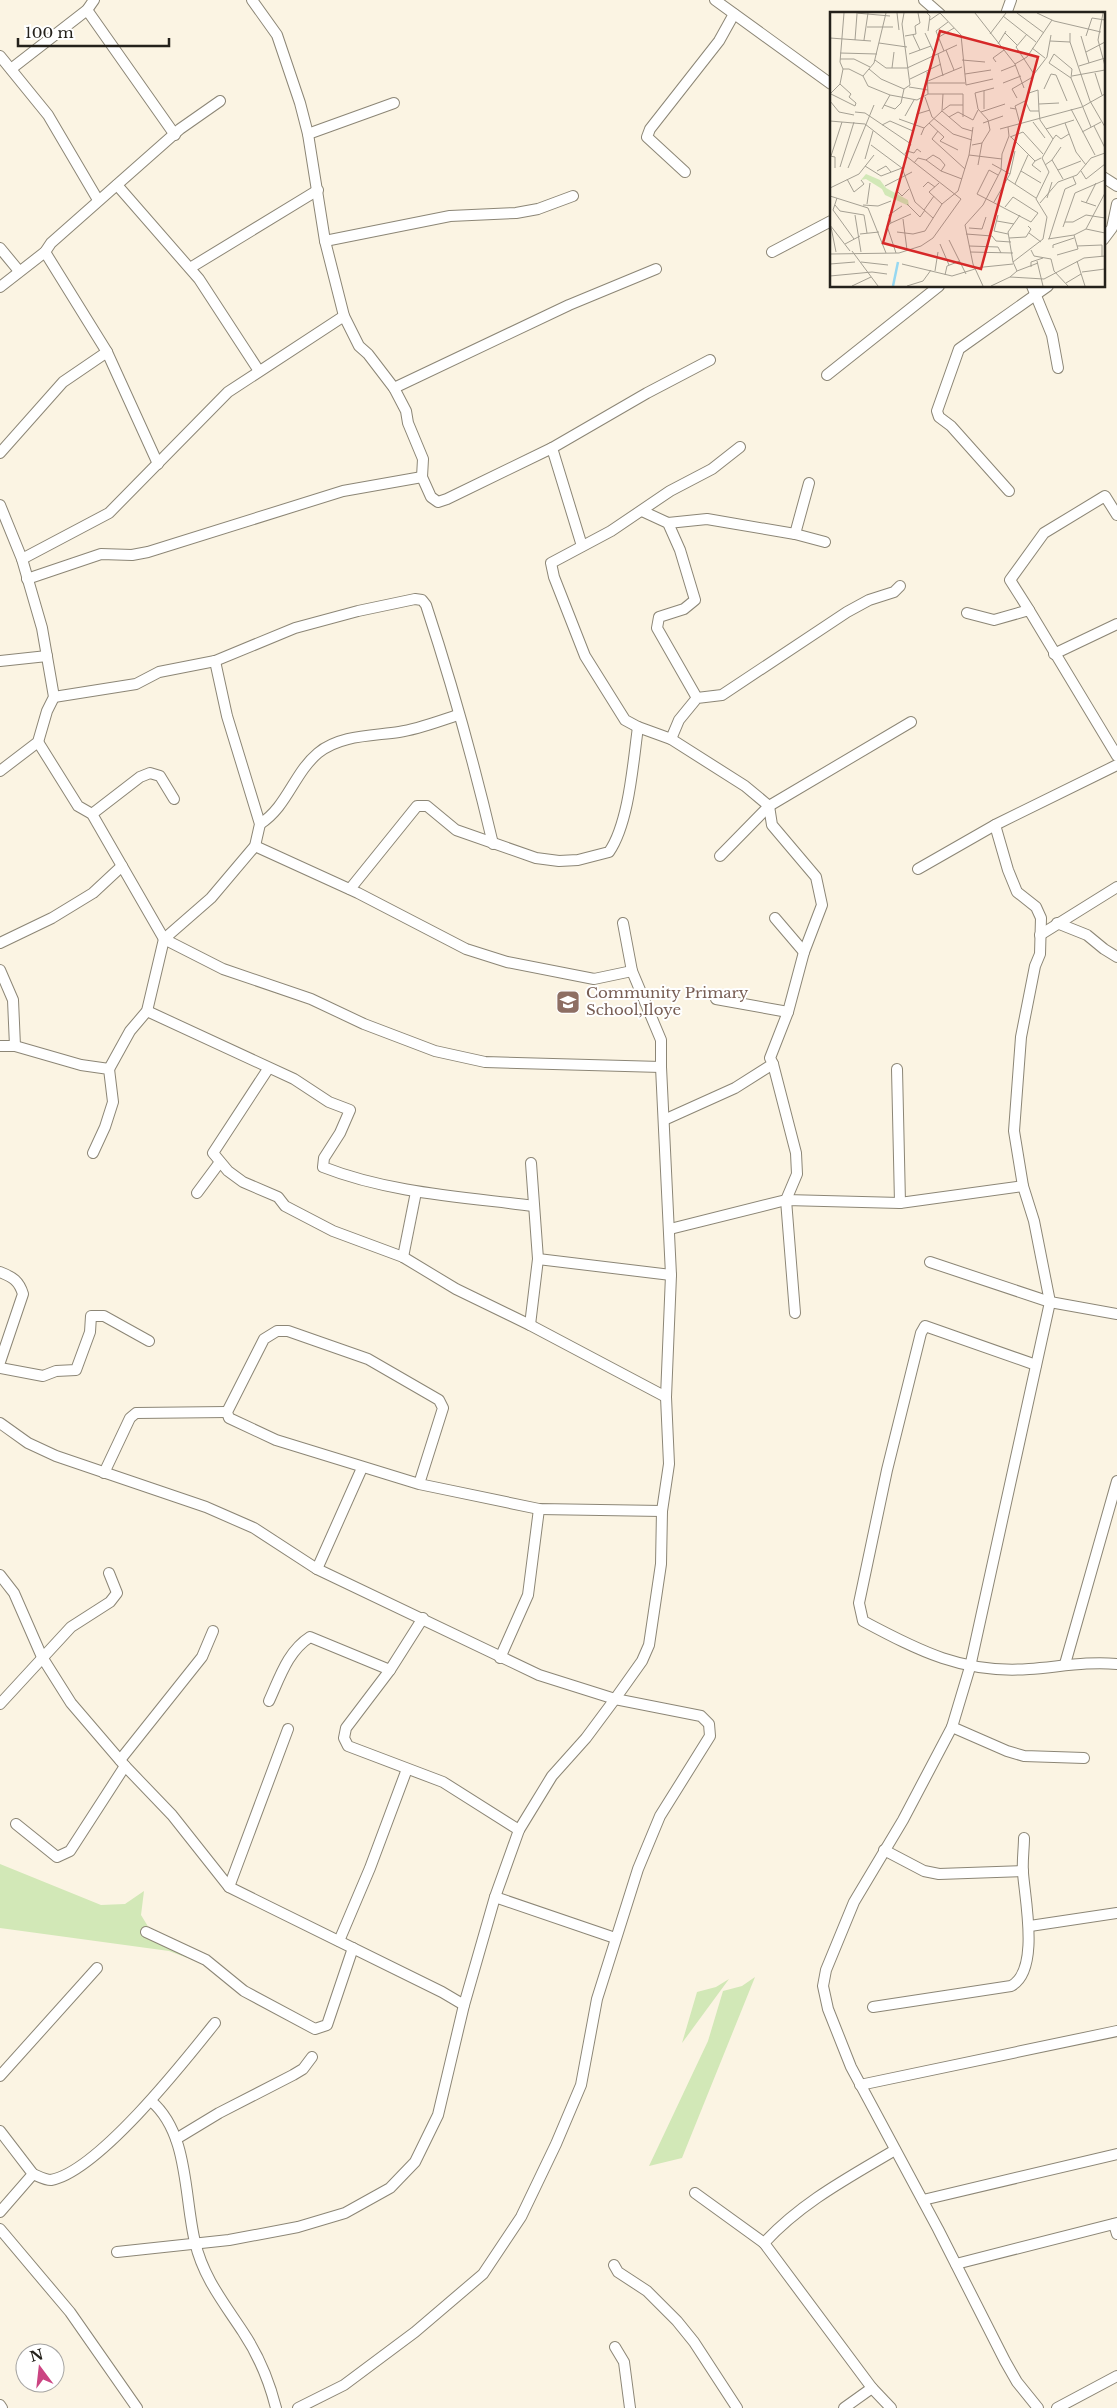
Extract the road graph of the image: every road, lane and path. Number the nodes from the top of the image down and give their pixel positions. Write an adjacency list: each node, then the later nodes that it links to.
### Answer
1 (94, 0): 7 (street)
2 (252, 0): 8 (street)
3 (266, 0): 8 (street)
4 (715, 0): 11 (street)
5 (924, 0): 9 (street)
6 (1011, 0): 10 (street)
7 (87, 10): 13 (street); 18 (street)
8 (260, 10): 17 (street)
9 (938, 12)
10 (1007, 12)
11 (734, 14): 14 (street); 19 (street)
12 (0, 56): 13 (street)
13 (11, 69): 25 (street)
14 (830, 83)
15 (220, 101): 18 (street)
16 (394, 103): 17 (street)
17 (308, 134): 23 (street)
18 (175, 135): 21 (street)
19 (685, 172)
20 (1104, 178): 22 (street)
21 (117, 184): 25 (street); 33 (street)
22 (1117, 186)
23 (318, 190): 29 (street); 33 (street)
24 (573, 196): 29 (street)
25 (98, 200): 31 (street)
26 (1117, 204): 28 (street)
27 (830, 222): 32 (street)
28 (1104, 239)
29 (325, 241): 39 (street)
30 (0, 248): 35 (street)
31 (45, 252): 35 (street); 40 (street)
32 (772, 252)
33 (190, 268): 43 (street)
34 (656, 269): 45 (street)
35 (18, 271): 36 (street)
36 (0, 287)
37 (936, 288): 44 (street)
38 (1034, 290): 42 (street); 52 (street)
39 (344, 316): 43 (street); 45 (street)
40 (107, 352): 48 (street); 49 (street)
41 (710, 360): 47 (street)
42 (1058, 368)
43 (259, 371): 49 (street)
44 (827, 375)
45 (394, 388): 50 (street)
46 (740, 447): 54 (street)
47 (552, 448): 50 (street); 59 (street)
48 (0, 453)
49 (158, 464): 60 (street)
50 (422, 477): 61 (street)
51 (809, 483): 57 (street)
52 (1008, 490)
53 (0, 505): 60 (street)
54 (642, 511): 56 (street); 59 (street)
55 (1117, 515): 63 (street)
56 (668, 523): 57 (street); 71 (street)
57 (795, 534): 58 (street)
58 (825, 542)
59 (582, 546): 74 (street)
60 (22, 559): 61 (street)
61 (27, 579): 67 (street)
62 (900, 586): 71 (street)
63 (1029, 610): 64 (street); 66 (street)
64 (967, 613)
65 (1117, 624): 66 (street)
66 (1054, 654): 77 (street)
67 (47, 656): 68 (street); 70 (street)
68 (0, 661)
69 (215, 661): 70 (street); 72 (street); 83 (street)
70 (54, 696): 76 (street)
71 (697, 698): 75 (street)
72 (458, 715): 83 (street); 85 (street)
73 (911, 722): 81 (street)
74 (638, 727): 75 (street); 85 (street)
75 (671, 739): 81 (street)
76 (38, 742): 79 (street); 82 (street)
77 (1117, 756)
78 (1117, 765): 84 (street)
79 (0, 771)
80 (174, 799): 82 (street)
81 (769, 806): 87 (street); 98 (street)
82 (92, 814): 88 (street)
83 (260, 824): 86 (street)
84 (995, 825): 89 (street); 95 (street)
85 (493, 844): 91 (street)
86 (255, 846): 91 (street); 96 (street)
87 (720, 856)
88 (122, 866): 96 (street); 97 (street)
89 (918, 869)
90 (1117, 887): 94 (street)
91 (350, 889): 101 (street)
92 (775, 918): 98 (street)
93 (623, 923): 101 (street)
94 (1057, 923): 95 (street); 99 (street)
95 (1040, 935): 116 (street)
96 (164, 939): 103 (street); 108 (street)
97 (0, 943)
98 (804, 952): 104 (street)
99 (1117, 956)
100 (0, 970): 106 (street)
101 (632, 971): 108 (street)
102 (716, 999): 104 (street)
103 (147, 1011): 109 (street); 110 (street)
104 (788, 1012): 107 (street)
105 (0, 1046): 106 (street)
106 (15, 1046): 109 (street)
107 (773, 1064): 112 (street); 119 (street)
108 (660, 1067): 112 (street)
109 (109, 1069): 113 (street)
110 (268, 1069): 114 (street); 117 (street)
111 (897, 1069): 120 (street)
112 (664, 1120): 122 (street)
113 (93, 1153)
114 (220, 1162): 118 (street); 123 (street)
115 (531, 1163): 121 (street)
116 (1023, 1186): 120 (street); 128 (street)
117 (416, 1192): 121 (street); 123 (street)
118 (197, 1193)
119 (786, 1200): 120 (street); 122 (street); 129 (street)
120 (900, 1203)
121 (534, 1206): 124 (street)
122 (670, 1229): 127 (street)
123 (403, 1257): 131 (street)
124 (538, 1259): 127 (street); 131 (street)
125 (930, 1262): 128 (street)
126 (0, 1272): 133 (street)
127 (671, 1275): 136 (street)
128 (1050, 1302): 130 (street); 134 (street)
129 (795, 1313)
130 (1117, 1314)
131 (530, 1325): 136 (street)
132 (149, 1341): 135 (street)
133 (0, 1362)
134 (1036, 1365): 154 (street); 154 (street)
135 (0, 1368)
136 (666, 1397): 144 (street)
137 (227, 1412): 139 (street); 140 (street); 142 (street)
138 (0, 1423): 140 (street)
139 (362, 1468): 142 (street); 145 (street)
140 (104, 1473): 145 (street)
141 (1117, 1481): 152 (street)
142 (419, 1484): 143 (street)
143 (539, 1509): 144 (street); 151 (street)
144 (662, 1511): 156 (street)
145 (317, 1569): 148 (street)
146 (109, 1573): 150 (street)
147 (0, 1575): 150 (street)
148 (423, 1618): 151 (street); 155 (street)
149 (213, 1631): 162 (street)
150 (42, 1657): 158 (street); 162 (street)
151 (500, 1658): 156 (street)
152 (1065, 1664): 153 (street); 154 (street)
153 (1117, 1664)
154 (970, 1667): 159 (street)
155 (390, 1670): 157 (street); 163 (street)
156 (615, 1699): 165 (street); 174 (street)
157 (269, 1701)
158 (0, 1704)
159 (952, 1727): 161 (street); 167 (street)
160 (288, 1729): 169 (street)
161 (1084, 1758)
162 (122, 1763): 164 (street); 169 (street)
163 (407, 1769): 165 (street); 175 (street)
164 (16, 1824)
165 (519, 1830): 170 (street)
166 (1024, 1838): 168 (street)
167 (884, 1850): 168 (street); 184 (street)
168 (1023, 1871): 172 (street)
169 (229, 1887): 175 (street)
170 (495, 1897): 174 (street); 178 (street)
171 (1117, 1913): 172 (street)
172 (1030, 1926): 179 (street)
173 (146, 1932): 176 (street)
174 (615, 1938): 207 (street)
175 (339, 1941): 176 (street)
176 (353, 1948): 178 (street)
177 (97, 1968): 183 (street)
178 (464, 2005): 197 (street)
179 (873, 2007)
180 (216, 2023): 185 (street)
181 (1117, 2031): 184 (street)
182 (312, 2057): 187 (street)
183 (2, 2071)
184 (860, 2085): 188 (street)
185 (152, 2101): 187 (street); 190 (street)
186 (0, 2130): 190 (street)
187 (176, 2139): 197 (street)
188 (895, 2150): 192 (street); 198 (street)
189 (1117, 2154): 192 (street)
190 (33, 2174): 193 (street)
191 (695, 2193): 198 (street)
192 (923, 2200): 200 (street)
193 (0, 2212)
194 (1115, 2223): 196 (street); 200 (street)
195 (0, 2229): 205 (street)
196 (1117, 2234)
197 (195, 2242): 199 (street); 206 (street)
198 (764, 2243): 204 (street)
199 (117, 2252)
200 (956, 2264): 212 (street)
201 (614, 2265): 209 (street)
202 (615, 2347): 208 (street)
203 (1117, 2376): 213 (street)
204 (872, 2388): 210 (street); 211 (street)
205 (137, 2408)
206 (276, 2408)
207 (298, 2408)
208 (630, 2408)
209 (737, 2408)
210 (844, 2408)
211 (891, 2408)
212 (1038, 2408)
213 (1056, 2408)

